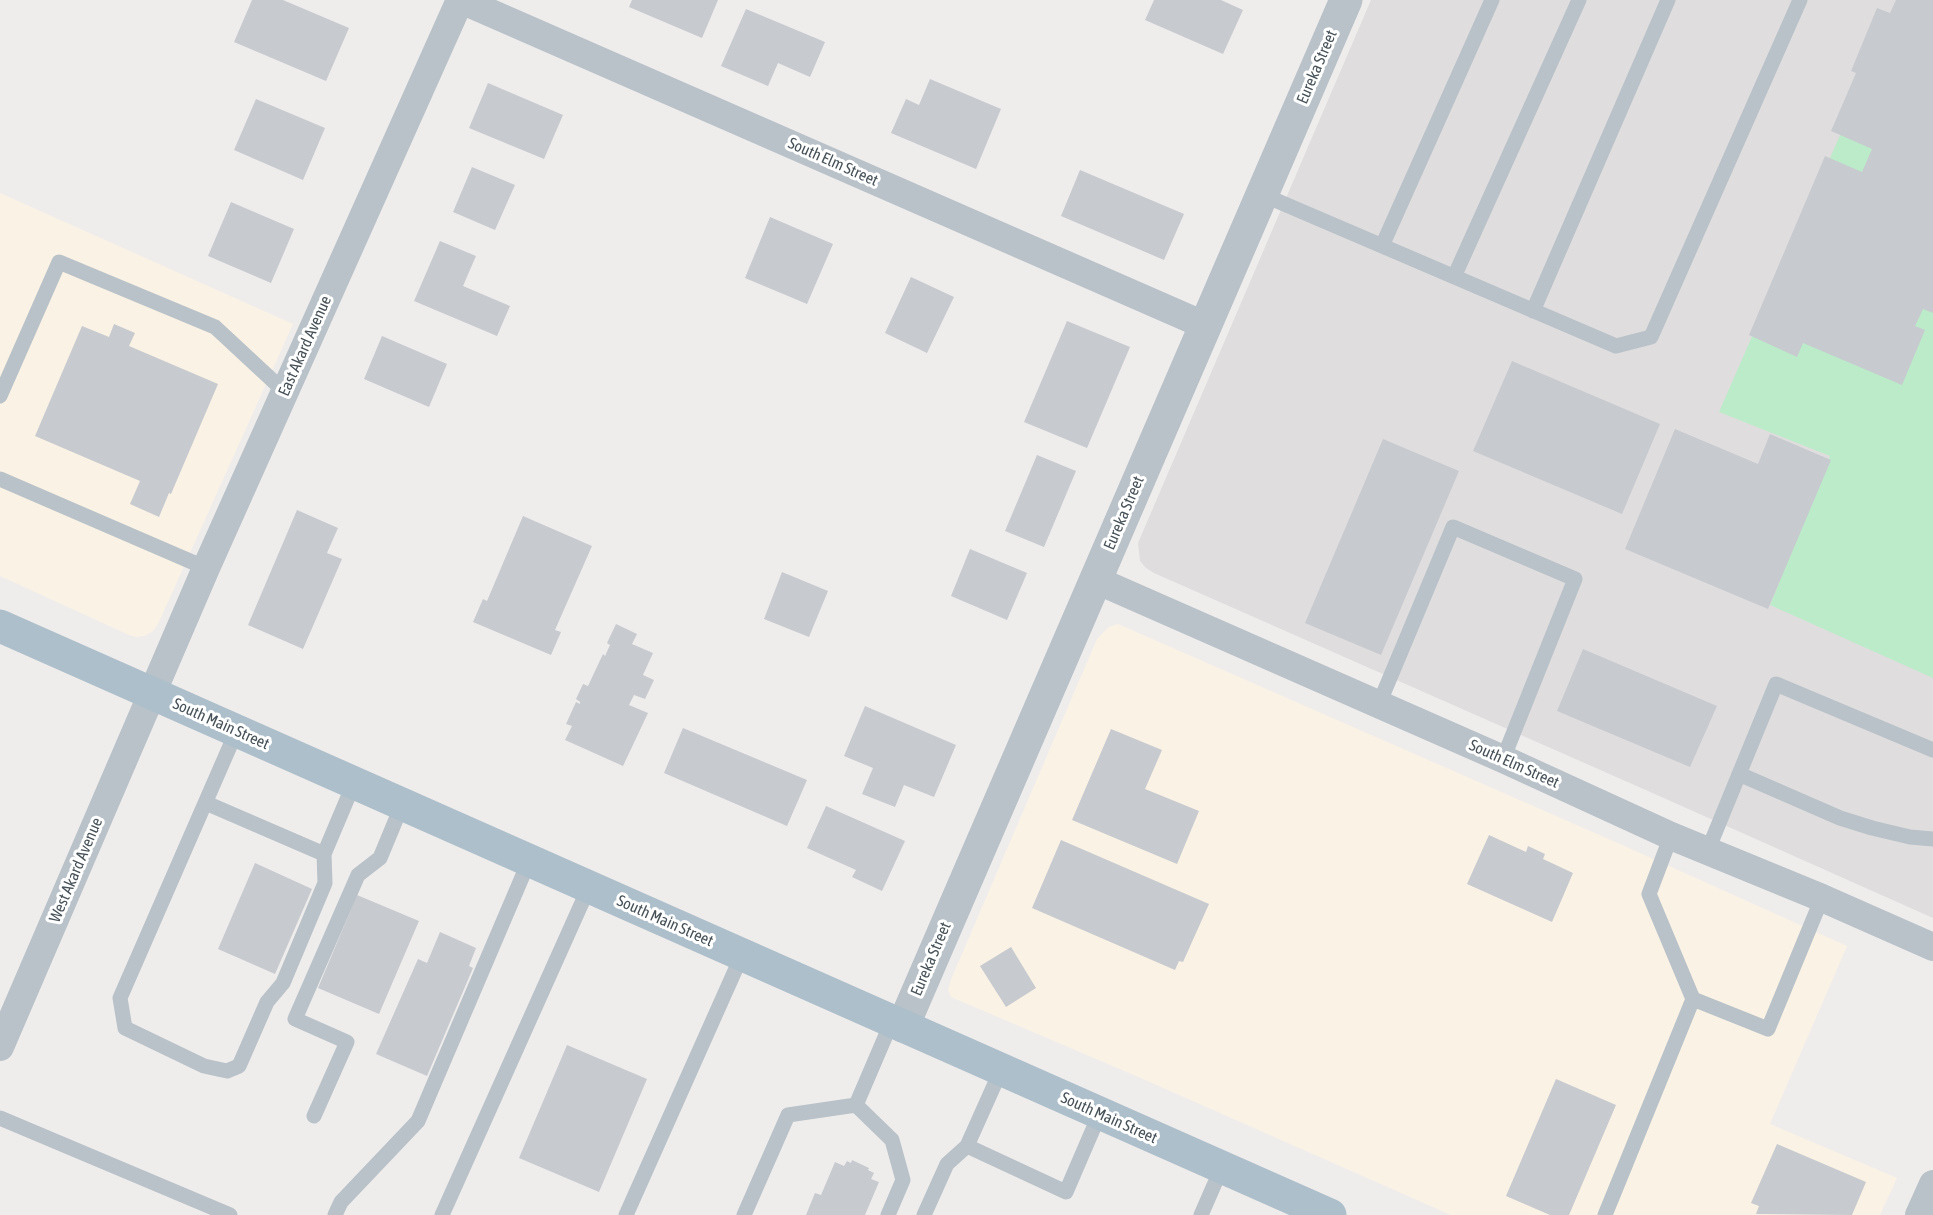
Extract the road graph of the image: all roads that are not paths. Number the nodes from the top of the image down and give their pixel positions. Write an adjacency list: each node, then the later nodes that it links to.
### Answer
1 (460, 0): 11 (street, South Elm Street); 12 (street, East Akard Avenue)
2 (1346, 0): 7 (street, Eureka Street)
3 (1492, 0): 8 (lane)
4 (1579, 0): 9 (lane)
5 (1668, 0): 10 (lane)
6 (1800, 0): 10 (lane)
7 (1261, 194): 8 (lane); 11 (street, Eureka Street)
8 (1382, 246): 9 (lane)
9 (1454, 277): 10 (lane)
10 (1533, 311)
11 (1204, 325): 16 (street, Eureka Street)
12 (285, 392): 13 (lane); 15 (street, East Akard Avenue)
13 (0, 396)
14 (0, 479): 15 (lane)
15 (206, 568): 18 (street, East Akard Avenue)
16 (1096, 580): 19 (street, South Elm Street); 37 (street, Eureka Street)
17 (0, 626): 18 (main road, South Main Street)
18 (152, 693): 20 (main road, South Main Street); 38 (street, West Akard Avenue)
19 (1379, 704): 22 (street, South Elm Street); 22 (lane)
20 (237, 730): 24 (main road, South Main Street); 25 (lane)
21 (1933, 750): 23 (lane)
22 (1503, 759): 27 (street, South Elm Street)
23 (1739, 774): 28 (lane); 29 (lane)
24 (354, 783): 26 (main road, South Main Street); 30 (lane)
25 (207, 803): 30 (lane); 30 (lane)
26 (402, 805): 31 (main road, South Main Street); 42 (lane)
27 (1671, 836): 29 (street, South Elm Street); 36 (lane)
28 (1933, 839)
29 (1708, 850): 33 (street, South Elm Street)
30 (324, 854)
31 (529, 861): 32 (main road, South Main Street); 50 (lane)
32 (589, 886): 35 (main road, South Main Street); 51 (lane)
33 (1822, 898): 34 (street, South Elm Street); 36 (lane)
34 (1933, 947)
35 (742, 955): 37 (main road, South Main Street); 52 (lane)
36 (1693, 999): 48 (lane)
37 (897, 1023): 39 (main road, South Main Street); 40 (lane)
38 (0, 1047)
39 (1001, 1070): 41 (main road, South Main Street); 44 (lane)
40 (856, 1105): 53 (lane); 54 (lane)
41 (1100, 1113): 44 (lane); 45 (main road, South Main Street)
42 (314, 1116)
43 (0, 1118): 49 (lane)
44 (966, 1146): 55 (lane)
45 (1222, 1167): 47 (main road, South Main Street); 56 (lane)
46 (1933, 1184): 57 (street)
47 (1311, 1211)
48 (1610, 1213)
49 (230, 1215)
50 (335, 1215)
51 (442, 1215)
52 (626, 1215)
53 (744, 1215)
54 (888, 1215)
55 (924, 1215)
56 (1201, 1215)
57 (1919, 1215)

